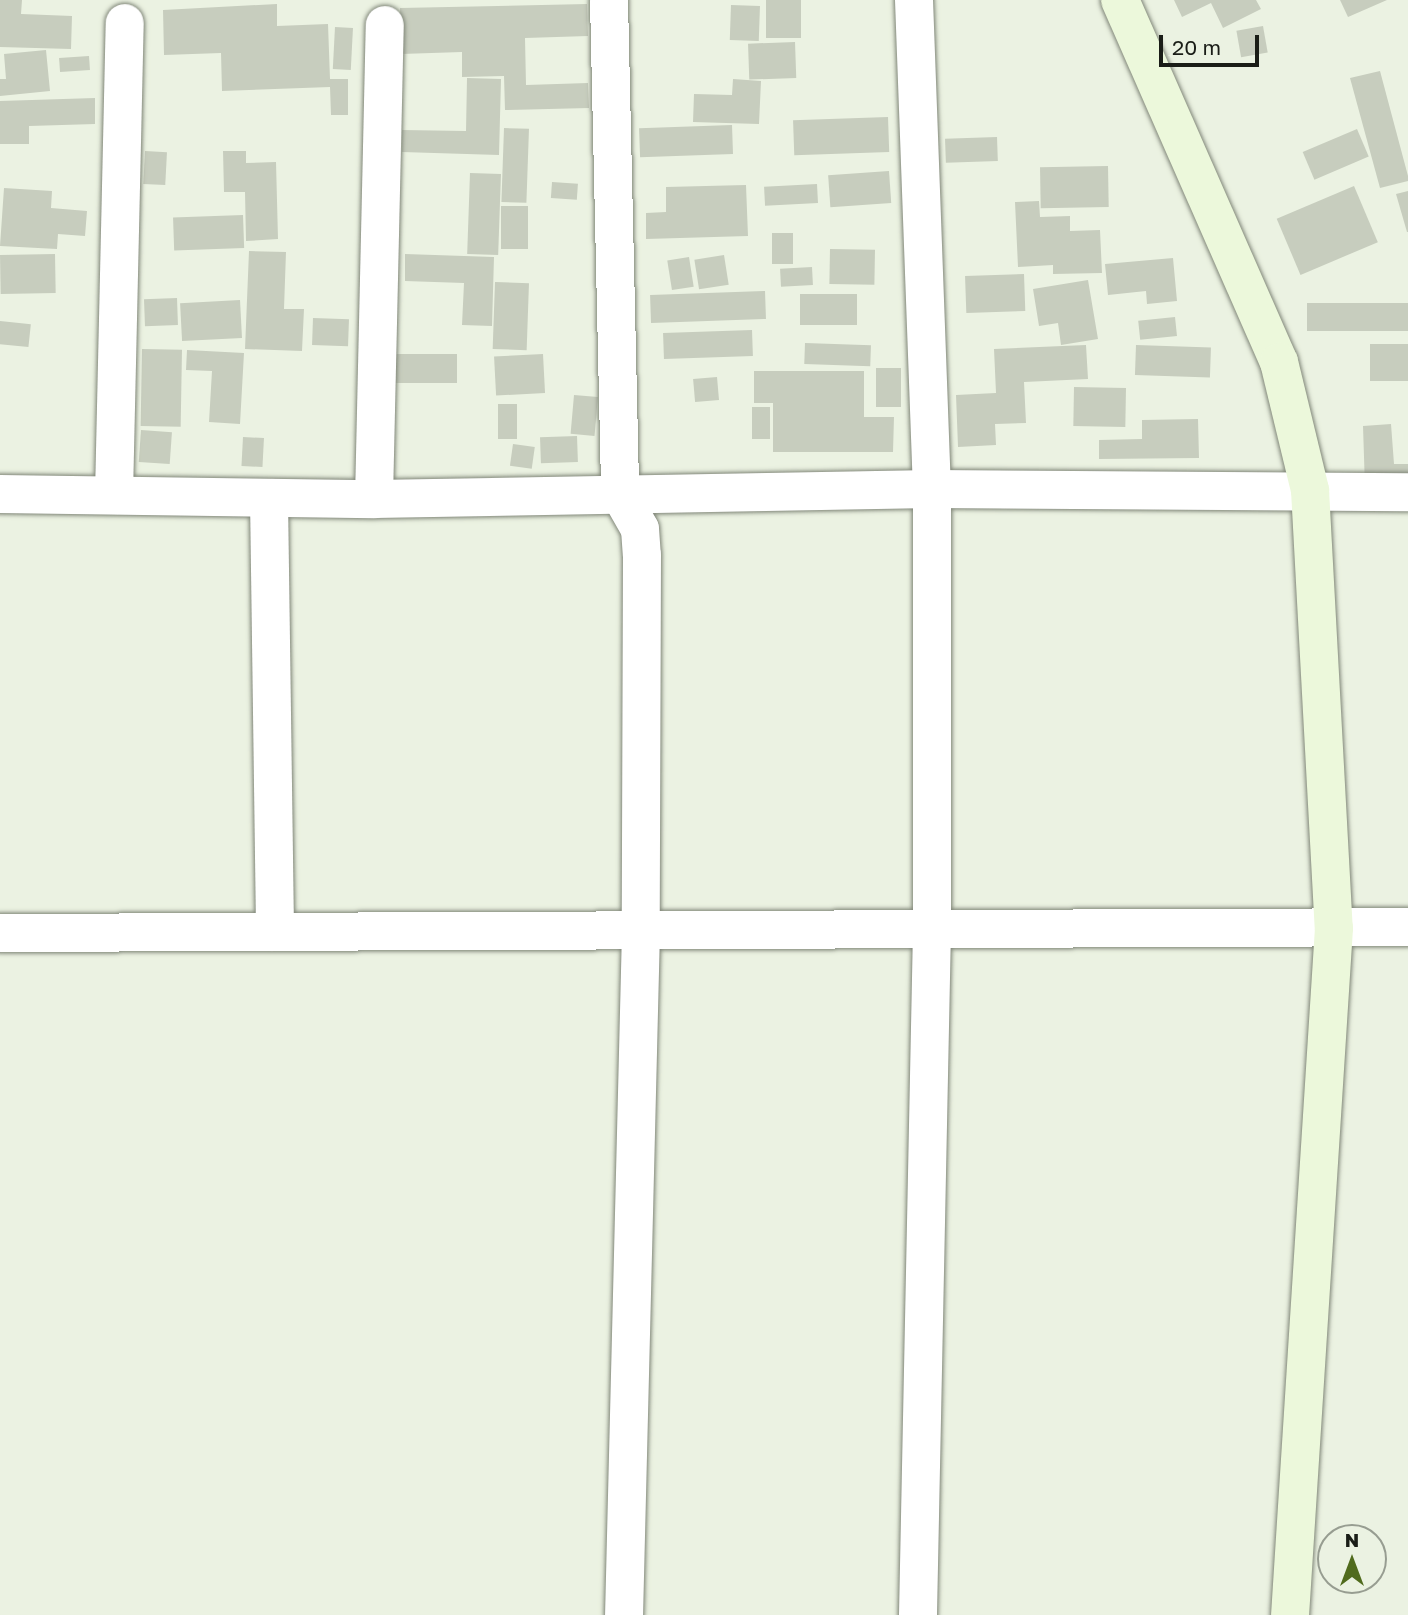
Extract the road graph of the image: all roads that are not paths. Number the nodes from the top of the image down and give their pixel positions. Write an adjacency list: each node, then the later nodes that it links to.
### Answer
1 (609, 0): 10 (street)
2 (914, 0): 6 (street)
3 (1120, 0): 7 (street)
4 (125, 23): 11 (street)
5 (385, 25): 13 (street)
6 (932, 489): 7 (street); 10 (street); 16 (street)
7 (1310, 490): 8 (street); 14 (street)
8 (1408, 492)
9 (0, 494): 11 (street)
10 (620, 494): 13 (street); 17 (street)
11 (114, 495): 12 (street)
12 (269, 498): 13 (street); 18 (street)
13 (374, 499)
14 (1334, 928): 15 (street); 16 (street); 22 (street)
15 (1408, 928)
16 (932, 929): 17 (street); 21 (street)
17 (641, 931): 18 (street); 20 (street)
18 (275, 932): 19 (street)
19 (0, 933)
20 (624, 1615)
21 (918, 1615)
22 (1290, 1615)

